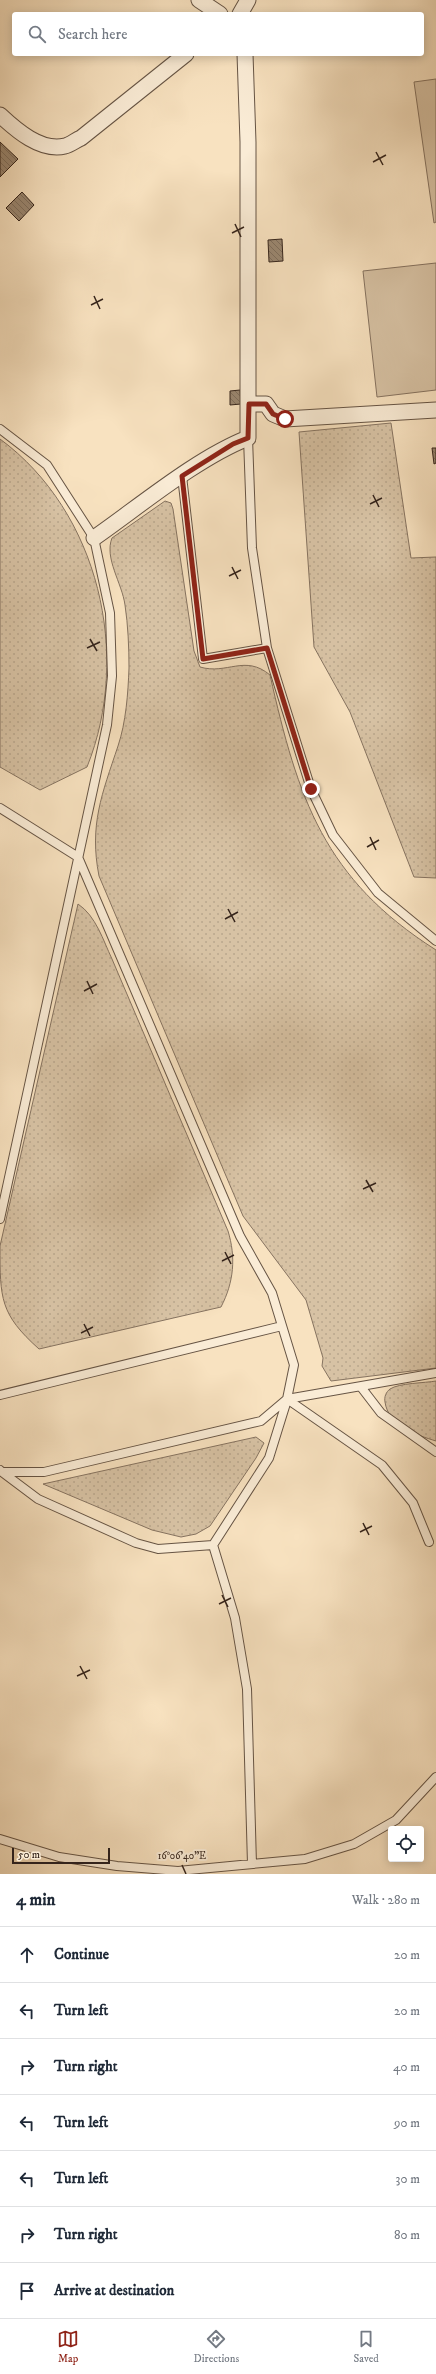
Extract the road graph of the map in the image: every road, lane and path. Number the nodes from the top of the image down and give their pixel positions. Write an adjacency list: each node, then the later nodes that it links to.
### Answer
1 (199, 0): 3 (street)
2 (248, 0): 4 (street)
3 (217, 12)
4 (241, 12)
5 (184, 56): 7 (street)
6 (244, 56): 8 (street)
7 (0, 115)
8 (249, 404): 9 (street); 11 (street)
9 (436, 410)
10 (0, 429): 13 (lane)
11 (248, 438): 12 (street); 14 (lane)
12 (182, 476): 13 (street); 14 (lane)
13 (94, 538): 16 (lane)
14 (267, 648): 17 (lane)
15 (0, 808): 16 (lane)
16 (78, 857): 18 (lane); 19 (lane)
17 (436, 941)
18 (0, 1219)
19 (282, 1326): 22 (lane); 23 (lane)
20 (436, 1373): 21 (lane)
21 (361, 1387): 23 (lane); 24 (lane)
22 (0, 1395)
23 (287, 1399): 25 (lane); 26 (lane); 27 (lane)
24 (436, 1452)
25 (0, 1472): 27 (lane)
26 (429, 1542)
27 (213, 1545): 30 (lane)
28 (436, 1777): 30 (lane)
29 (0, 1839): 30 (lane)
30 (252, 1864)

